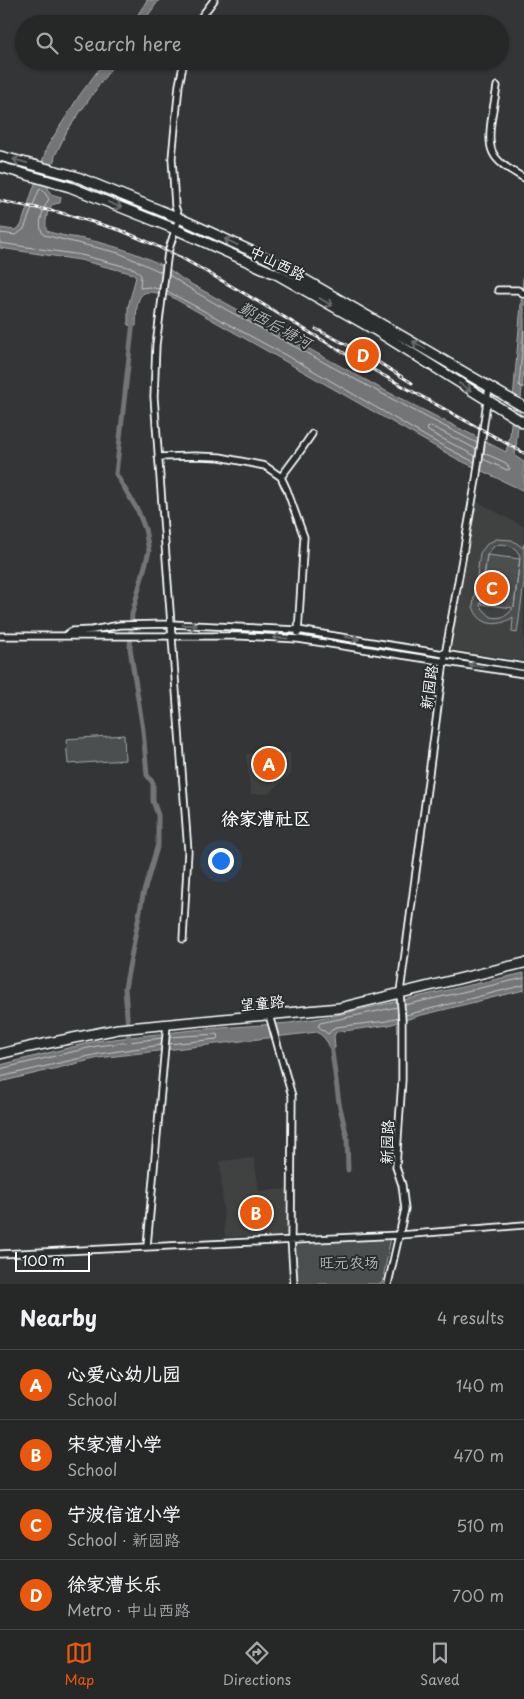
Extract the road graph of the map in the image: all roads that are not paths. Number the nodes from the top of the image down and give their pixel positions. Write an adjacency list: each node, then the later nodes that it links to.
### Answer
1 (214, 0): 2 (street)
2 (203, 15)
3 (182, 70): 8 (street)
4 (497, 86): 7 (street)
5 (0, 156): 8 (main road, 中山西路, one-way to 5)
6 (0, 167): 9 (main road, 中山西路, one-way to 9)
7 (524, 178)
8 (179, 218): 9 (street); 12 (main road, 中山西路, one-way to 8)
9 (175, 229): 13 (main road, 中山西路, one-way to 13); 17 (street)
10 (498, 290): 11 (street)
11 (524, 294)
12 (489, 387): 13 (street, 新园路); 14 (main road, 中山西路)
13 (487, 400): 15 (main road, 中山西路); 25 (street, 新园路)
14 (524, 407)
15 (524, 423)
16 (312, 434): 18 (street)
17 (158, 457): 18 (street); 19 (street)
18 (281, 477): 20 (street)
19 (170, 624): 20 (street, one-way to 20); 21 (street); 22 (street)
20 (298, 630): 24 (street); 25 (street, one-way to 25)
21 (66, 635): 22 (street); 23 (street)
22 (171, 635): 24 (street, one-way to 22); 29 (street)
23 (0, 636)
24 (298, 639): 26 (street)
25 (446, 653): 26 (street, 新园路); 27 (street)
26 (444, 661): 28 (street, one-way to 26); 31 (street, 新园路)
27 (524, 667)
28 (524, 674)
29 (183, 939)
30 (524, 963): 31 (main road, 望童路)
31 (401, 995): 32 (main road, 望童路); 36 (street, 新园路)
32 (269, 1015): 33 (main road, 望童路); 37 (street)
33 (167, 1024): 34 (main road, 望童路); 38 (street)
34 (0, 1054)
35 (524, 1225): 36 (street)
36 (400, 1235): 37 (street); 41 (street, 新园路)
37 (291, 1239): 38 (street); 40 (street)
38 (147, 1246): 39 (street)
39 (0, 1254)
40 (294, 1284)
41 (388, 1284)

